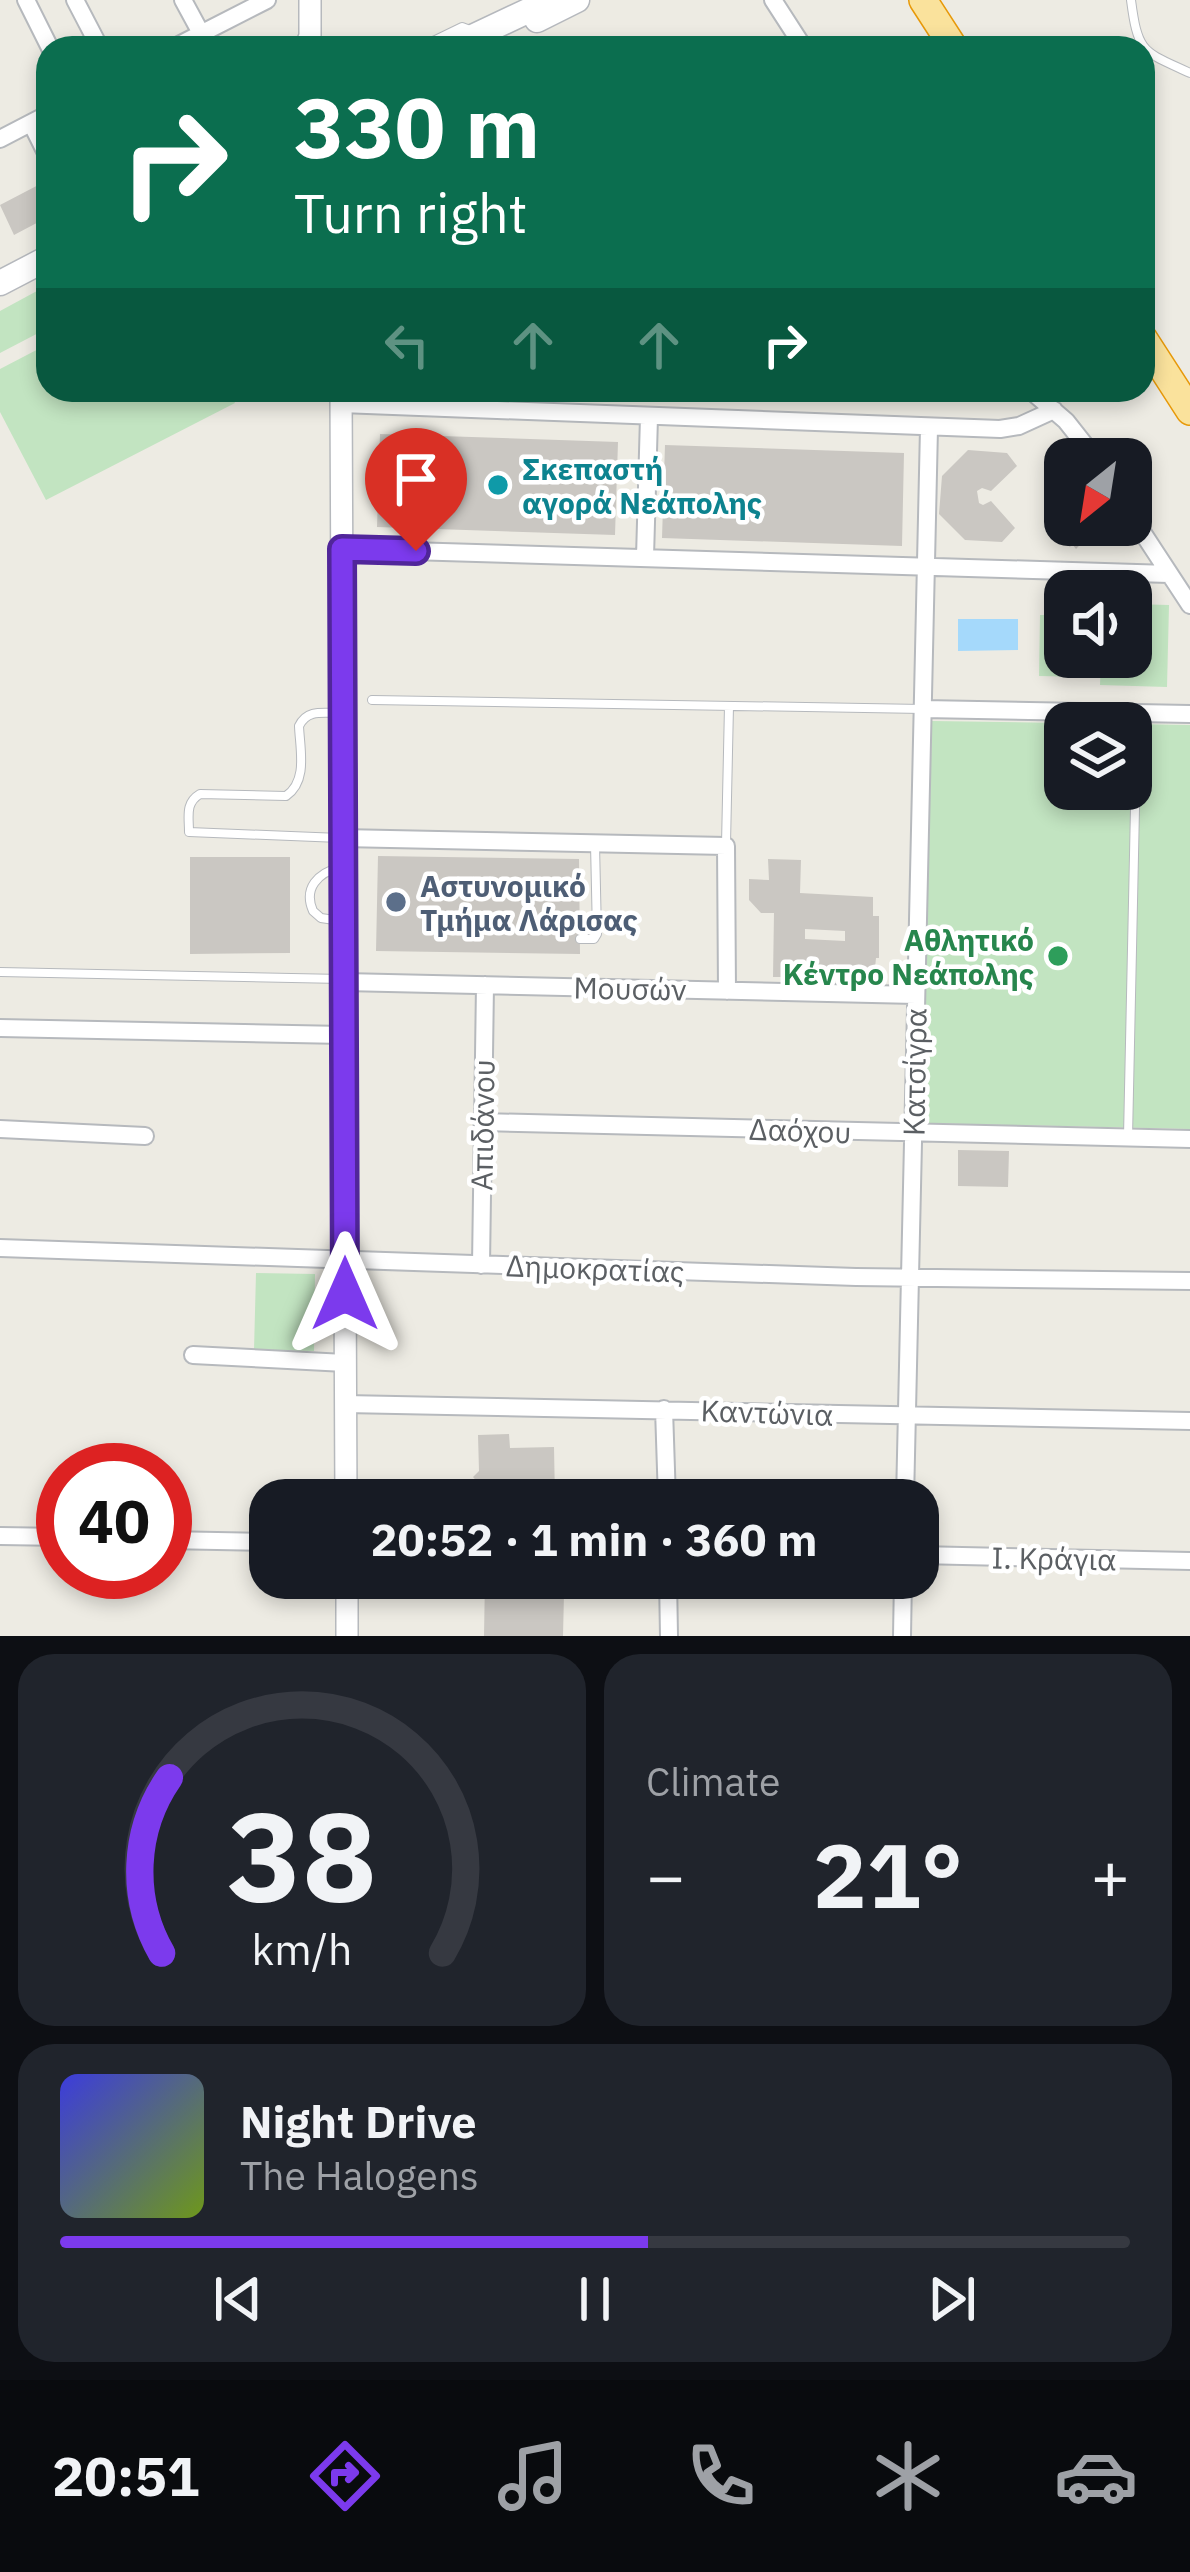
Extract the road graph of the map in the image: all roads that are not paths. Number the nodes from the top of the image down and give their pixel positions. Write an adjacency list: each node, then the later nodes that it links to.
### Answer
1 (26, 0): 11 (street)
2 (76, 0): 12 (street)
3 (183, 0): 13 (street)
4 (267, 0): 14 (street)
5 (310, 0): 15 (street)
6 (550, 0): 18 (main road)
7 (577, 0): 19 (main road)
8 (773, 0): 20 (street)
9 (923, 0): 21 (highway)
10 (1131, 0): 22 (lane)
11 (44, 36)
12 (94, 36)
13 (202, 36)
14 (213, 36)
15 (310, 36)
16 (443, 36): 17 (lane)
17 (472, 36)
18 (474, 36)
19 (483, 36)
20 (796, 36)
21 (947, 36)
22 (1136, 36)
23 (1155, 55): 24 (lane)
24 (1190, 73)
25 (36, 120): 26 (street)
26 (0, 139)
27 (36, 263): 28 (main road)
28 (2, 278)
29 (1155, 356): 34 (highway)
30 (341, 402): 39 (street)
31 (418, 402): 35 (street)
32 (1044, 402): 33 (street)
33 (1054, 410): 36 (street); 37 (street)
34 (1190, 410)
35 (649, 417): 36 (street); 40 (street)
36 (929, 428): 41 (street, Κατσίγρα)
37 (1079, 438)
38 (1151, 546): 42 (street)
39 (342, 549): 40 (street); 48 (street)
40 (645, 557): 41 (street)
41 (925, 567): 42 (street); 46 (street, Κατσίγρα)
42 (1169, 574): 43 (street)
43 (1190, 605)
44 (372, 700): 45 (lane)
45 (729, 706): 46 (lane); 54 (lane)
46 (924, 709): 47 (street); 62 (street, Κατσίγρα)
47 (1044, 711)
48 (341, 713): 52 (street); 52 (lane)
49 (1152, 713): 50 (street)
50 (1190, 714)
51 (1135, 810): 69 (lane)
52 (342, 838): 53 (street); 55 (street)
53 (596, 844): 54 (street); 57 (lane)
54 (726, 846): 61 (street)
55 (342, 867): 56 (street); 56 (lane)
56 (343, 921): 59 (street)
57 (580, 939)
58 (0, 972): 59 (lane)
59 (344, 980): 60 (street, Μουσών); 64 (street)
60 (485, 986): 61 (street, Μουσών); 65 (street, Απιδάνου)
61 (727, 991): 62 (street, Μουσών)
62 (916, 994): 67 (street, Κατσίγρα)
63 (0, 1028): 64 (street)
64 (344, 1035): 72 (street)
65 (482, 1122): 67 (street, Δαόχου); 73 (street, Απιδάνου)
66 (0, 1130): 68 (street)
67 (913, 1133): 69 (street, Δαόχου); 74 (street, Κατσίγρα)
68 (145, 1136)
69 (1128, 1137): 70 (street, Δαόχου)
70 (1190, 1138)
71 (0, 1248): 72 (street, Δημοκρατίας)
72 (345, 1260): 73 (street, Δημοκρατίας); 77 (street)
73 (481, 1265): 74 (street, Δημοκρατίας)
74 (911, 1276): 75 (street, Δημοκρατίας); 80 (street, Κατσίγρα)
75 (1190, 1281)
76 (193, 1355): 77 (street)
77 (345, 1363): 78 (street)
78 (345, 1404): 79 (street, Καντώνια); 82 (street)
79 (664, 1409): 80 (street, Καντώνια); 83 (street)
80 (907, 1416): 81 (street, Καντώνια); 84 (street, Κατσίγρα)
81 (1190, 1421)
82 (346, 1479)
83 (666, 1479)
84 (906, 1479)
85 (0, 1536): 86 (street)
86 (36, 1537)
87 (192, 1541): 88 (street)
88 (249, 1542)
89 (939, 1555): 90 (street, Ι. Κράγια)
90 (1190, 1561)
91 (347, 1599): 94 (street)
92 (668, 1599): 95 (street)
93 (903, 1599): 96 (street)
94 (347, 1636)
95 (669, 1636)
96 (902, 1636)

